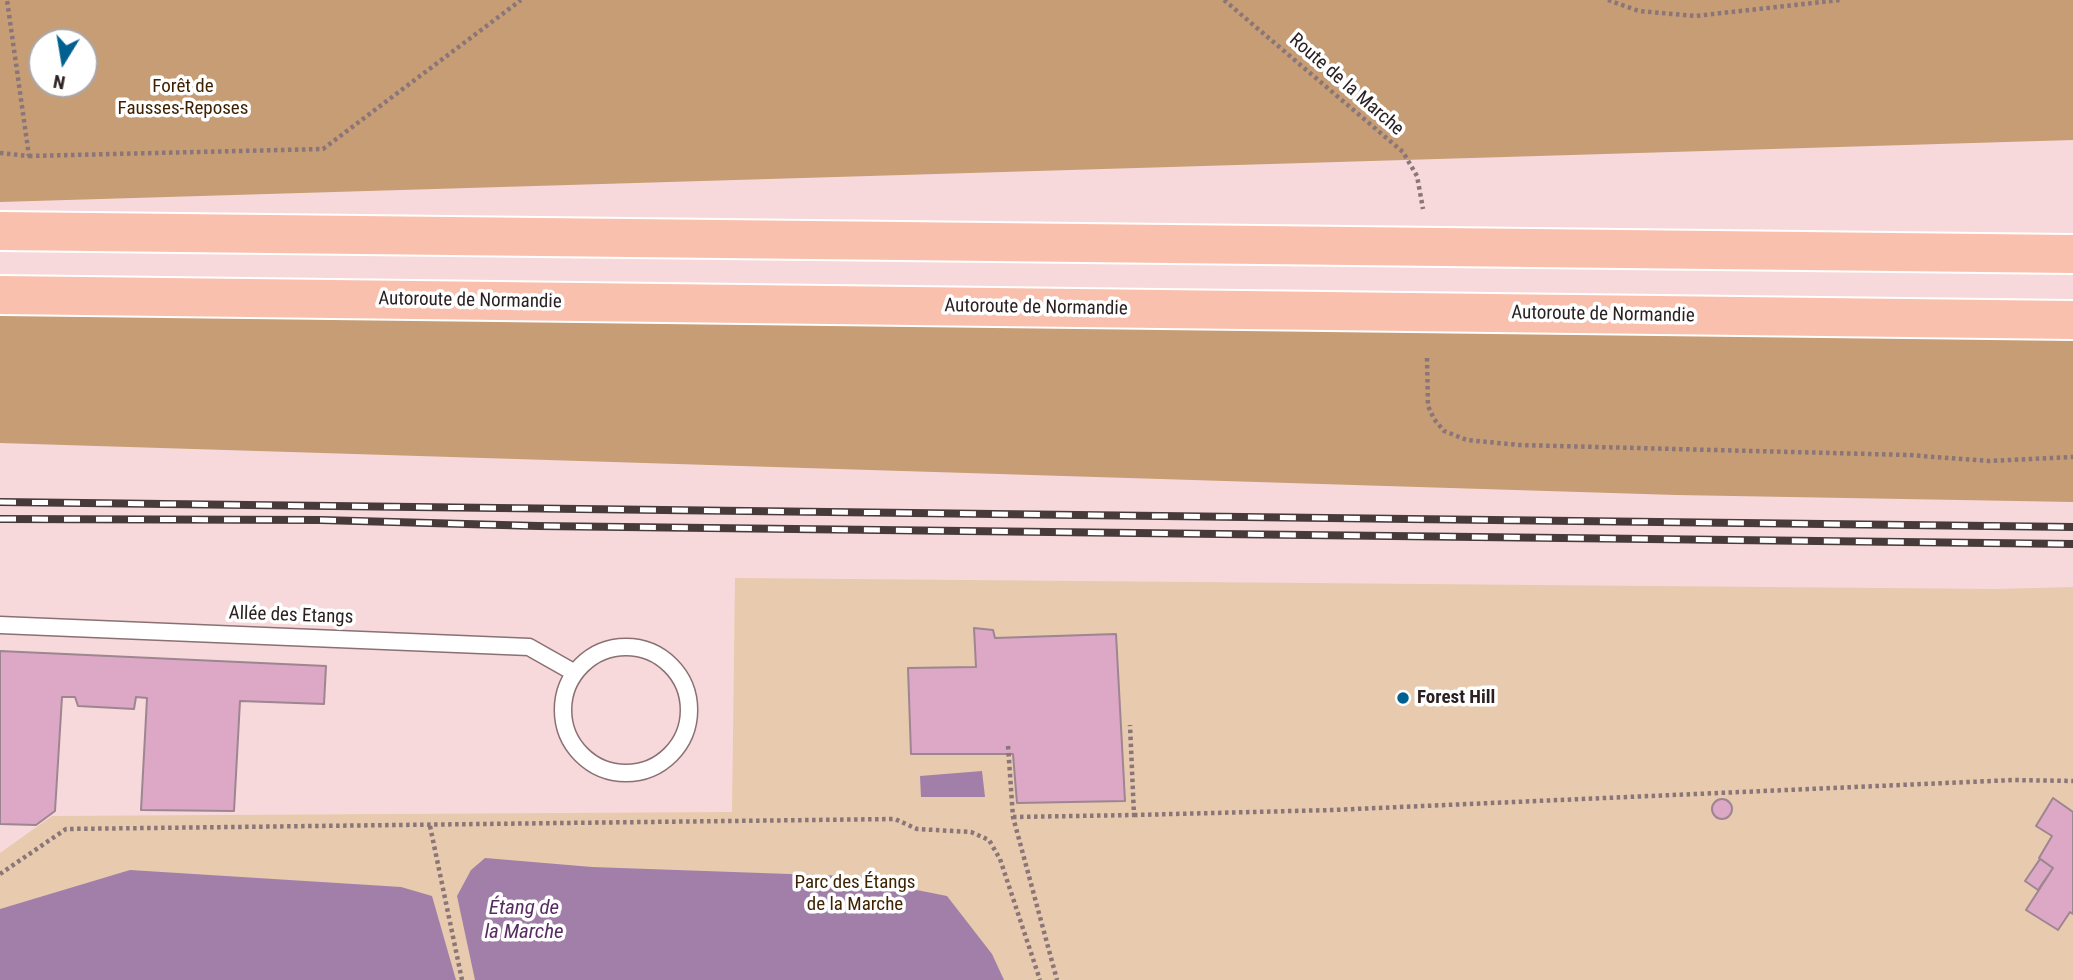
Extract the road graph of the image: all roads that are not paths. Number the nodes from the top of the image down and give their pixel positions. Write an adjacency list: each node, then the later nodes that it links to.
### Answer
1 (0, 231): 2 (highway)
2 (2073, 254)
3 (0, 296): 4 (highway, Autoroute de Normandie)
4 (2073, 320)
5 (0, 625): 6 (lane, Allée des Etangs)
6 (575, 673): 6 (lane)

